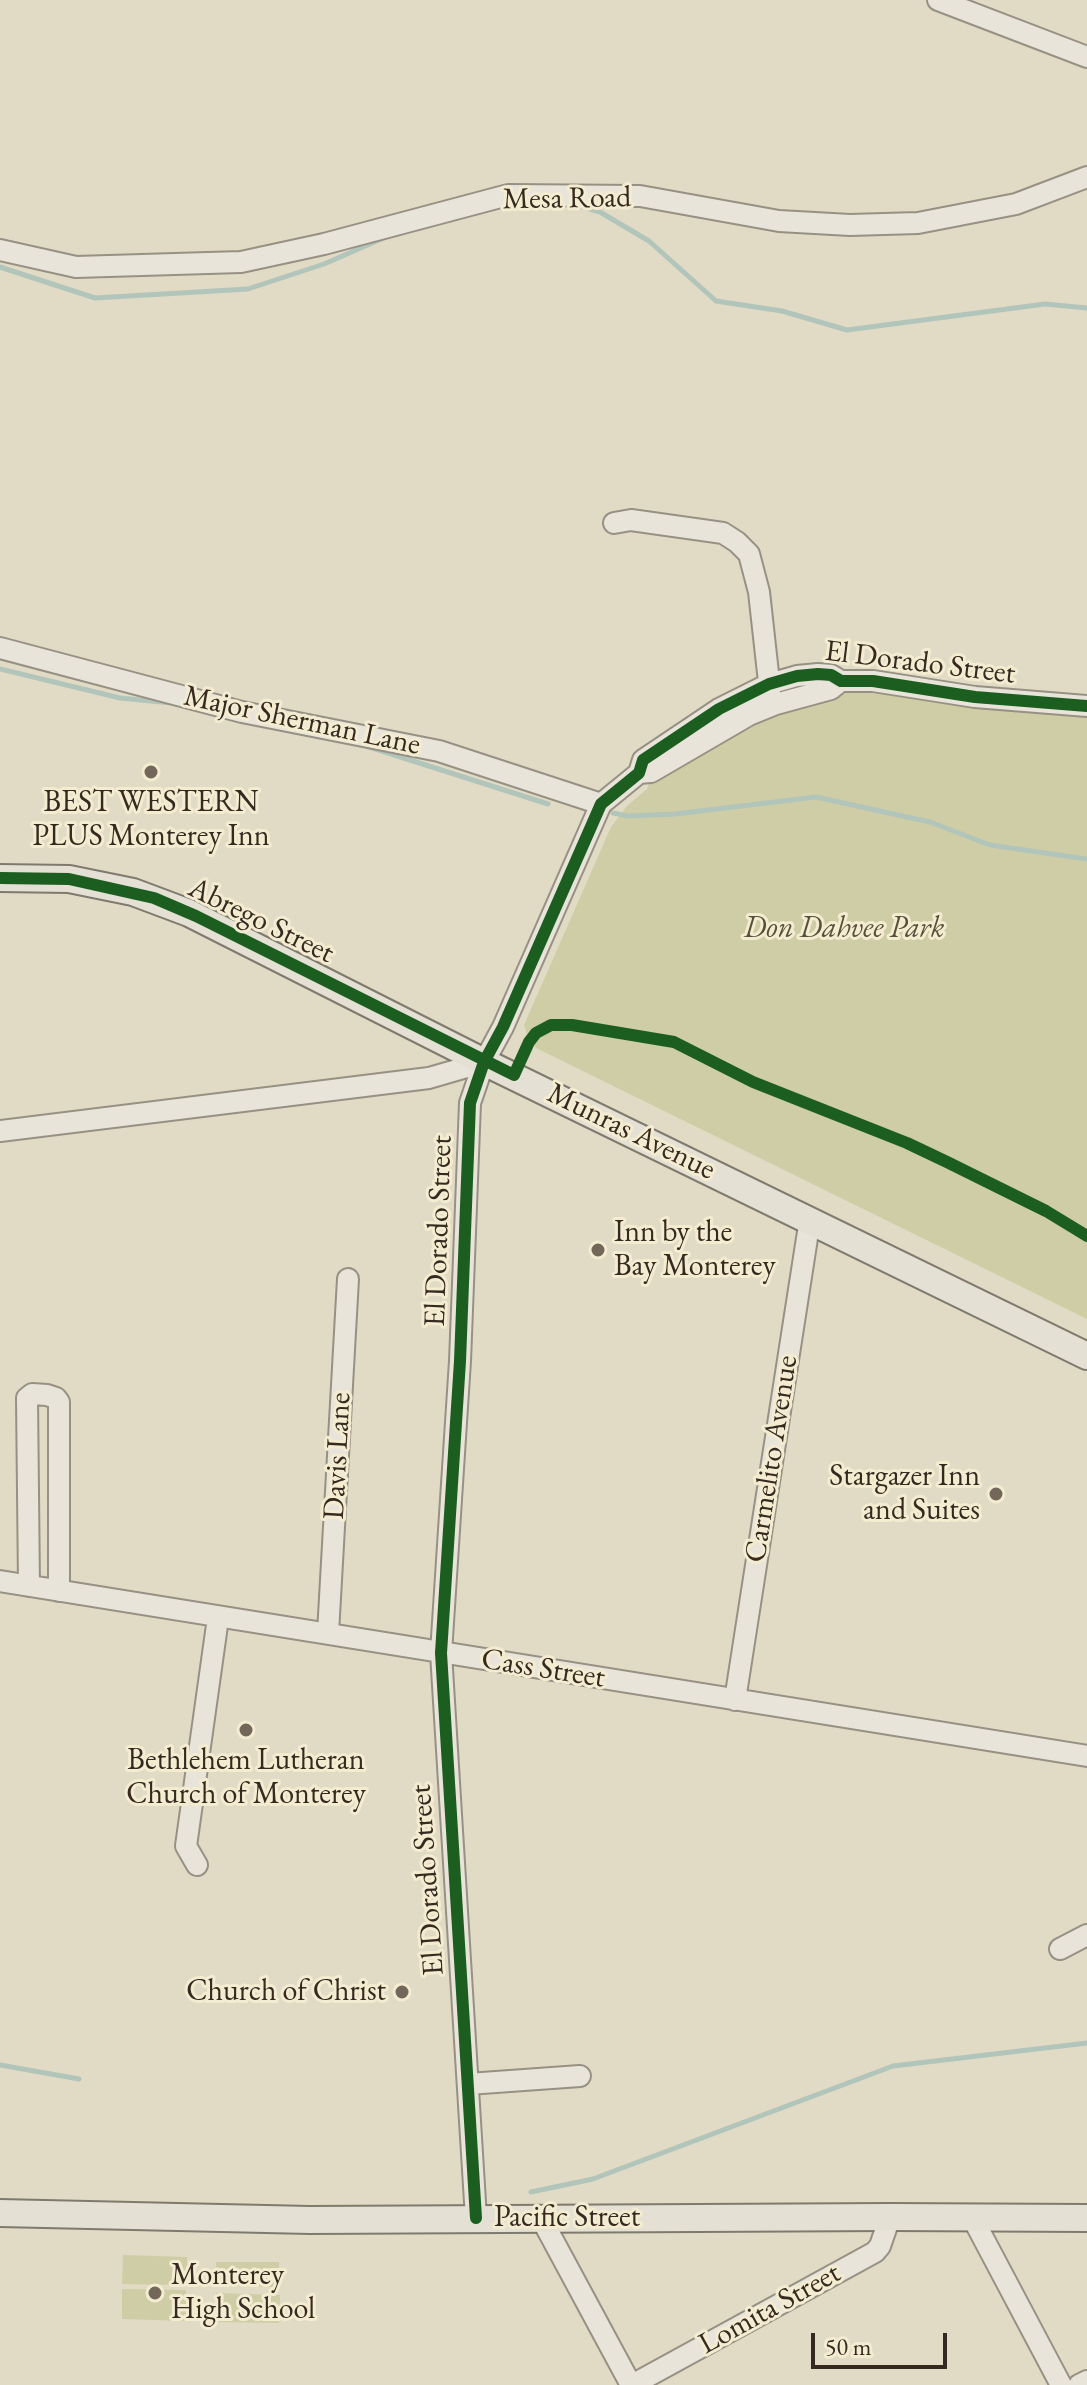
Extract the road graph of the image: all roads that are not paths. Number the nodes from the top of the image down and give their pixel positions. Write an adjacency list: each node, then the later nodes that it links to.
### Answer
1 (938, 0): 2 (street)
2 (1087, 57)
3 (1087, 177): 4 (street, Mesa Road)
4 (0, 250)
5 (614, 523): 8 (street)
6 (0, 648): 12 (street, Major Sherman Lane)
7 (841, 681): 8 (street, El Dorado Street); 9 (street, El Dorado Street); 10 (street, El Dorado Street)
8 (769, 684): 10 (street); 11 (street, El Dorado Street)
9 (1087, 706)
10 (726, 728): 11 (street, El Dorado Street)
11 (639, 773): 12 (street, El Dorado Street)
12 (601, 804): 14 (street, El Dorado Street)
13 (0, 878): 14 (main road, Abrego Street)
14 (484, 1062): 15 (street); 16 (main road, Munras Avenue); 24 (street, El Dorado Street)
15 (0, 1131)
16 (810, 1219): 18 (main road, Munras Avenue); 25 (street, Carmelito Avenue)
17 (348, 1279): 23 (street, Davis Lane)
18 (1087, 1356)
19 (0, 1581): 20 (street, Cass Street)
20 (29, 1586): 21 (street, Cass Street); 21 (street)
21 (59, 1591): 22 (street, Cass Street)
22 (218, 1618): 23 (street, Cass Street); 27 (street)
23 (328, 1633): 24 (street, Cass Street)
24 (441, 1653): 25 (street, Cass Street); 31 (street, El Dorado Street)
25 (735, 1700): 26 (street, Cass Street)
26 (1087, 1756)
27 (197, 1865)
28 (1087, 1935): 29 (street)
29 (1060, 1949)
30 (580, 2076): 31 (street)
31 (468, 2084): 35 (street, El Dorado Street)
32 (0, 2213): 35 (main road, Pacific Street)
33 (890, 2217): 34 (main road, Pacific Street); 36 (main road, Pacific Street); 39 (street, Lomita Street)
34 (972, 2217): 37 (main road, Pacific Street); 40 (street)
35 (476, 2218): 36 (main road, Pacific Street)
36 (541, 2218): 39 (street)
37 (1087, 2218)
38 (1087, 2381): 41 (street)
39 (631, 2385)
40 (1061, 2385)
41 (1079, 2385)

